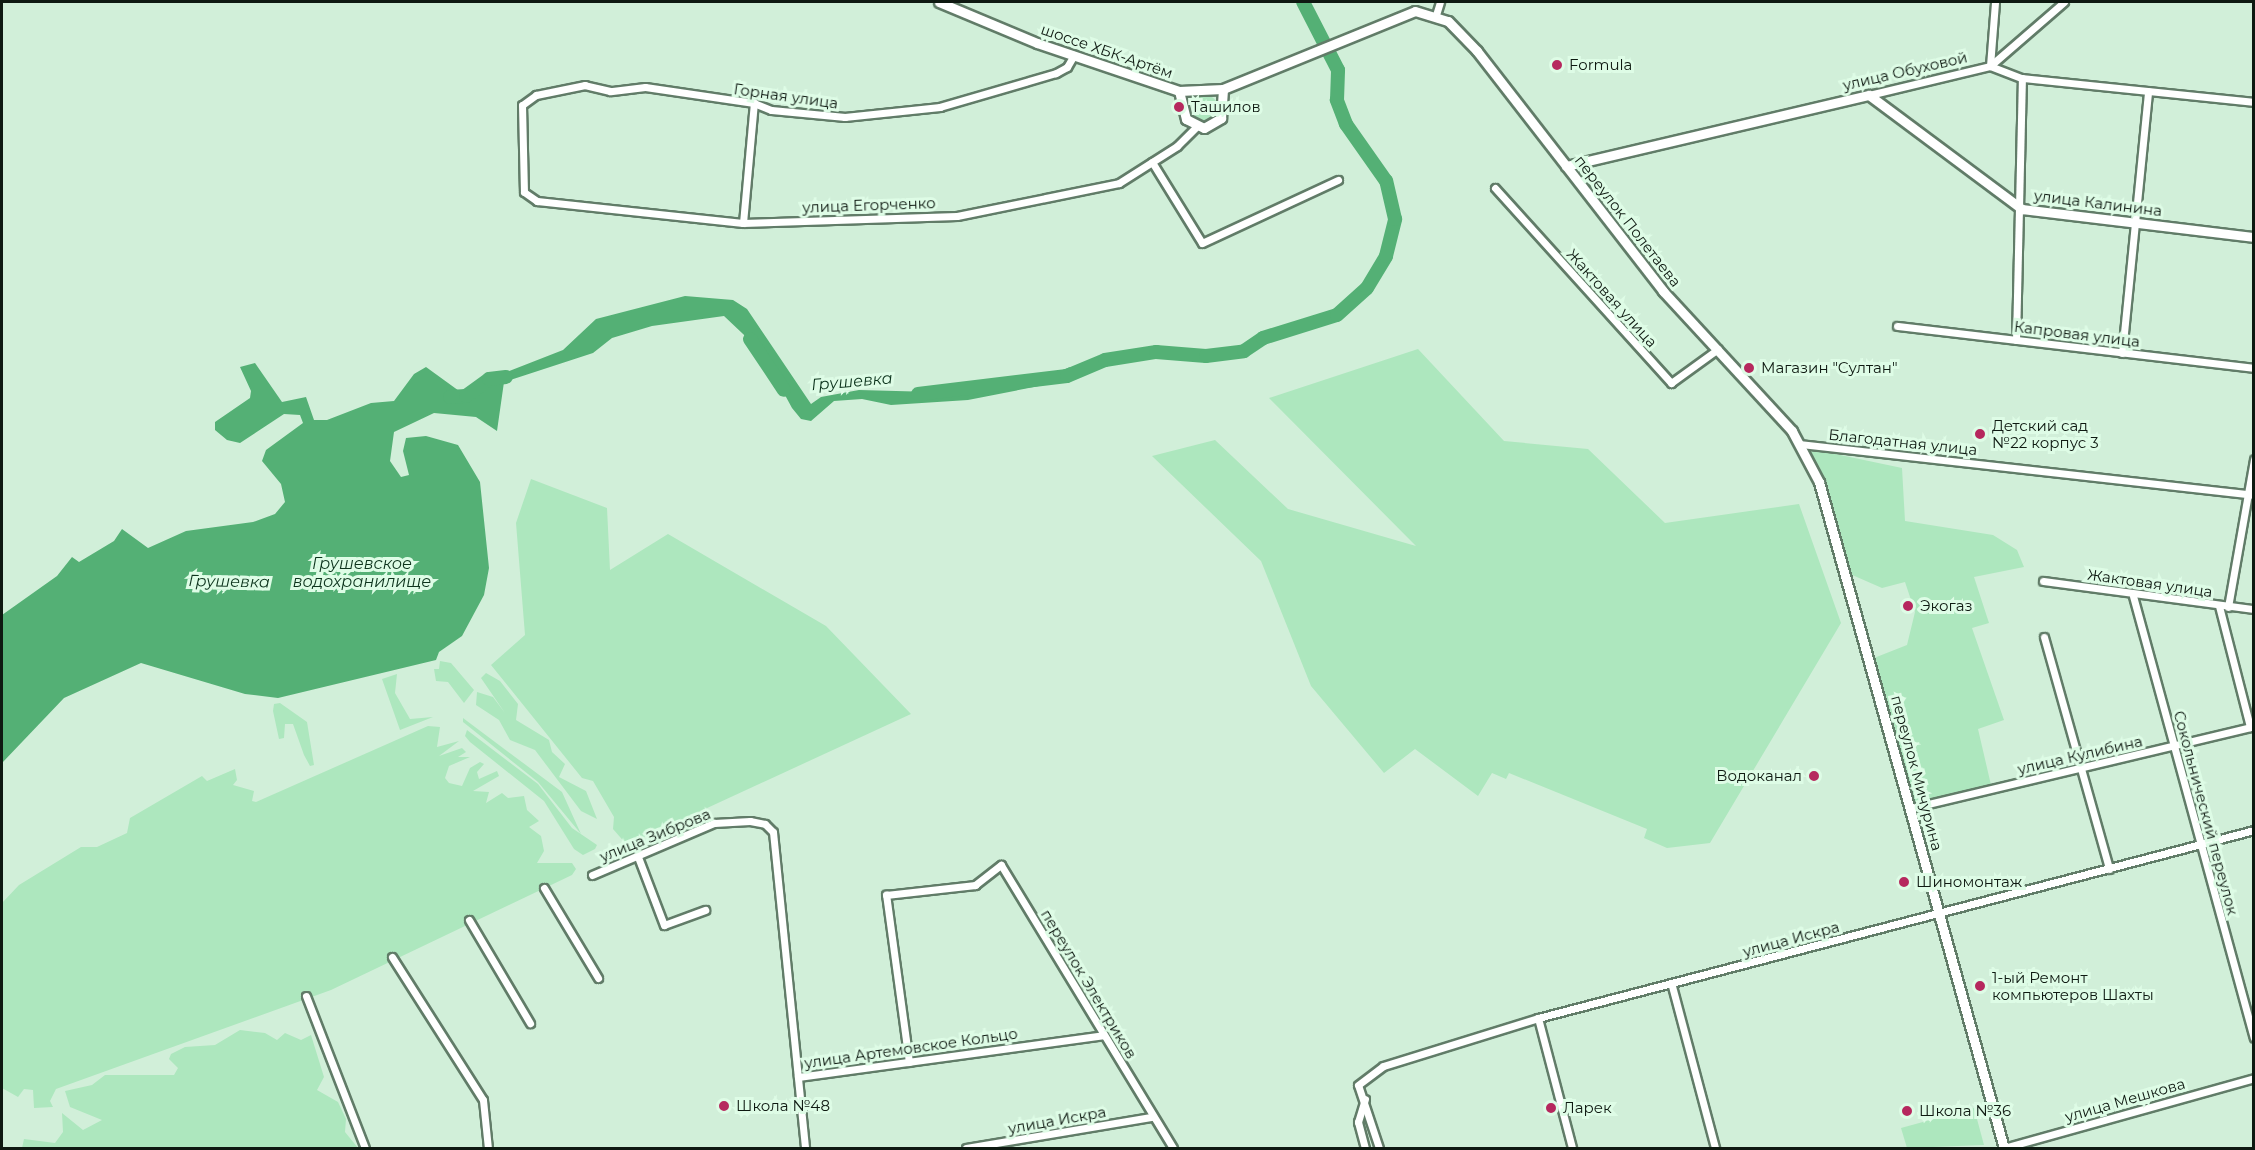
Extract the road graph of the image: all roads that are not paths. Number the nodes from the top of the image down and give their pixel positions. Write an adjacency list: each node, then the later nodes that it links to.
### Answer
1 (939, 2): 6 (main road, шоссе ХБК-Артём)
2 (1440, 2): 5 (street)
3 (1995, 2): 7 (street)
4 (2064, 2): 7 (street)
5 (1436, 15): 9 (main road, шоссе ХБК-Артём); 17 (main road, переулок Полетаева)
6 (1074, 55): 10 (main road, шоссе ХБК-Артём); 14 (street, Горная улица)
7 (1990, 66): 8 (street, улица Обуховой); 12 (street, улица Обуховой)
8 (2022, 78): 11 (street, улица Обуховой); 21 (street)
9 (1223, 89): 10 (main road, шоссе ХБК-Артём); 15 (main road)
10 (1179, 91): 15 (main road)
11 (2148, 91): 13 (street, улица Обуховой); 23 (street)
12 (1869, 95): 17 (main road, улица Обуховой); 21 (main road, улица Калинина)
13 (2253, 102)
14 (754, 103): 20 (street, Горная улица); 22 (street)
15 (1196, 127): 16 (street, улица Егорченко)
16 (1152, 162): 18 (street); 22 (street, улица Егорченко)
17 (1566, 165): 27 (main road, переулок Полетаева)
18 (1338, 180)
19 (1495, 188): 27 (street, Жактовая улица)
20 (524, 192): 22 (street, улица Егорченко)
21 (2022, 209): 23 (main road, улица Калинина); 26 (street)
22 (743, 223)
23 (2134, 223): 24 (main road, улица Калинина); 28 (street)
24 (2253, 237)
25 (1897, 326): 26 (street, Капровая улица)
26 (2016, 340): 28 (street, Капровая улица)
27 (1718, 350): 30 (main road, переулок Полетаева)
28 (2122, 353): 29 (street, Капровая улица)
29 (2253, 368)
30 (1800, 444): 32 (street, Благодатная улица); 42 (main road, переулок Мичурина)
31 (2253, 459): 32 (street)
32 (2250, 495): 36 (street)
33 (2043, 581): 34 (street, Жактовая улица)
34 (2133, 596): 35 (street, Жактовая улица); 40 (street, Сокольнический переулок)
35 (2219, 606): 36 (street, Жактовая улица); 39 (street)
36 (2228, 607): 37 (street, Жактовая улица)
37 (2253, 609)
38 (2044, 637): 41 (street)
39 (2252, 726): 40 (street, улица Кулибина)
40 (2174, 747): 41 (street, улица Кулибина); 45 (street, Сокольнический переулок)
41 (2083, 768): 42 (street, улица Кулибина); 47 (street)
42 (1911, 808): 51 (main road, переулок Мичурина)
43 (765, 824): 46 (street, улица Зиброва); 62 (street, улица Артемовское Кольцо)
44 (2253, 830): 45 (street, улица Искра)
45 (2201, 845): 47 (street, улица Искра); 60 (street, Сокольнический переулок)
46 (638, 857): 48 (street, улица Зиброва); 50 (street)
47 (2109, 869): 51 (street, улица Искра)
48 (592, 875)
49 (544, 888): 54 (street)
50 (705, 910)
51 (1940, 913): 55 (street, улица Искра); 66 (main road, переулок Мичурина)
52 (469, 920): 58 (street)
53 (392, 957): 68 (street)
54 (598, 978)
55 (1672, 986): 57 (street, улица Искра); 75 (street)
56 (306, 996): 67 (street)
57 (1538, 1018): 64 (street, улица Искра); 74 (street)
58 (530, 1023)
59 (1103, 1035): 61 (street, улица Артемовское Кольцо); 61 (street, переулок Электриков); 65 (street, переулок Электриков)
60 (2253, 1038)
61 (909, 1062): 62 (street, улица Артемовское Кольцо)
62 (798, 1077): 69 (street)
63 (2253, 1078): 66 (street, улица Мешкова)
64 (1365, 1099): 72 (street); 73 (street)
65 (1152, 1117): 70 (street, улица Искра); 71 (street, переулок Электриков)
66 (2004, 1148)
67 (365, 1149)
68 (488, 1149)
69 (805, 1149)
70 (966, 1149)
71 (1173, 1149)
72 (1365, 1149)
73 (1379, 1149)
74 (1572, 1149)
75 (1715, 1149)

